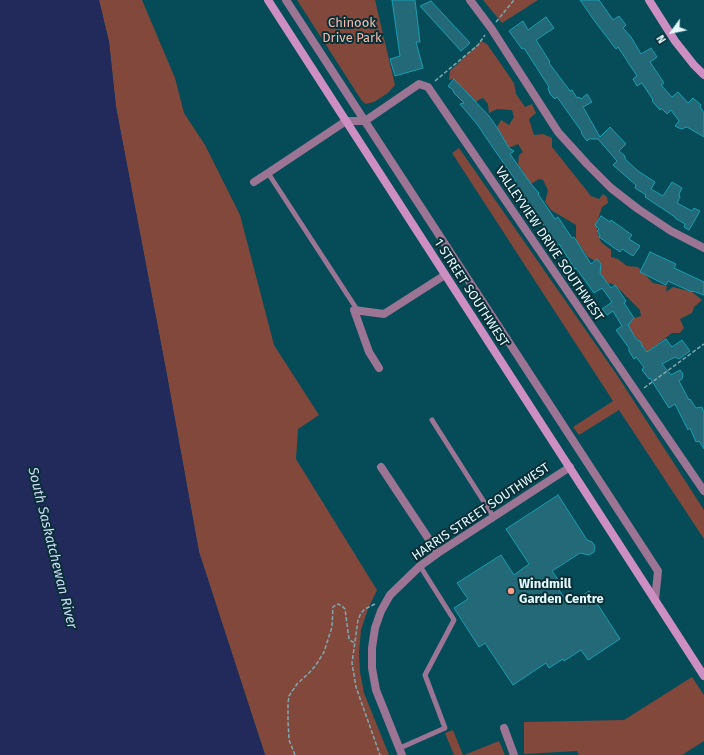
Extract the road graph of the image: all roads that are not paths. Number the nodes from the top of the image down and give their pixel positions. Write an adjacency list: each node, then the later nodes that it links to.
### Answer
1 (268, 0): 6 (street, 1 STREET SOUTHWEST)
2 (286, 0): 7 (street, 1 STREET SOUTHWEST)
3 (470, 0): 10 (street)
4 (649, 0): 5 (street)
5 (704, 74)
6 (346, 121): 7 (street); 8 (street); 11 (street, 1 STREET SOUTHWEST)
7 (365, 121): 17 (street, VALLEYVIEW DRIVE SOUTHWEST); 21 (street, 1 STREET SOUTHWEST)
8 (268, 173): 9 (street); 12 (lane)
9 (254, 182)
10 (704, 248)
11 (445, 275): 12 (street); 16 (street, 1 STREET SOUTHWEST)
12 (358, 311): 13 (street)
13 (379, 368)
14 (432, 420): 18 (lane)
15 (381, 467): 19 (street)
16 (570, 467): 18 (street, HARRIS STREET SOUTHWEST); 21 (street, 1 STREET SOUTHWEST)
17 (704, 491)
18 (493, 516): 19 (street, HARRIS STREET SOUTHWEST)
19 (438, 553): 20 (street, HARRIS STREET SOUTHWEST)
20 (420, 566): 24 (street, HARRIS STREET SOUTHWEST); 24 (lane)
21 (655, 600): 22 (street, 1 STREET SOUTHWEST)
22 (704, 676)
23 (504, 728): 25 (street)
24 (401, 751)
25 (514, 755)

